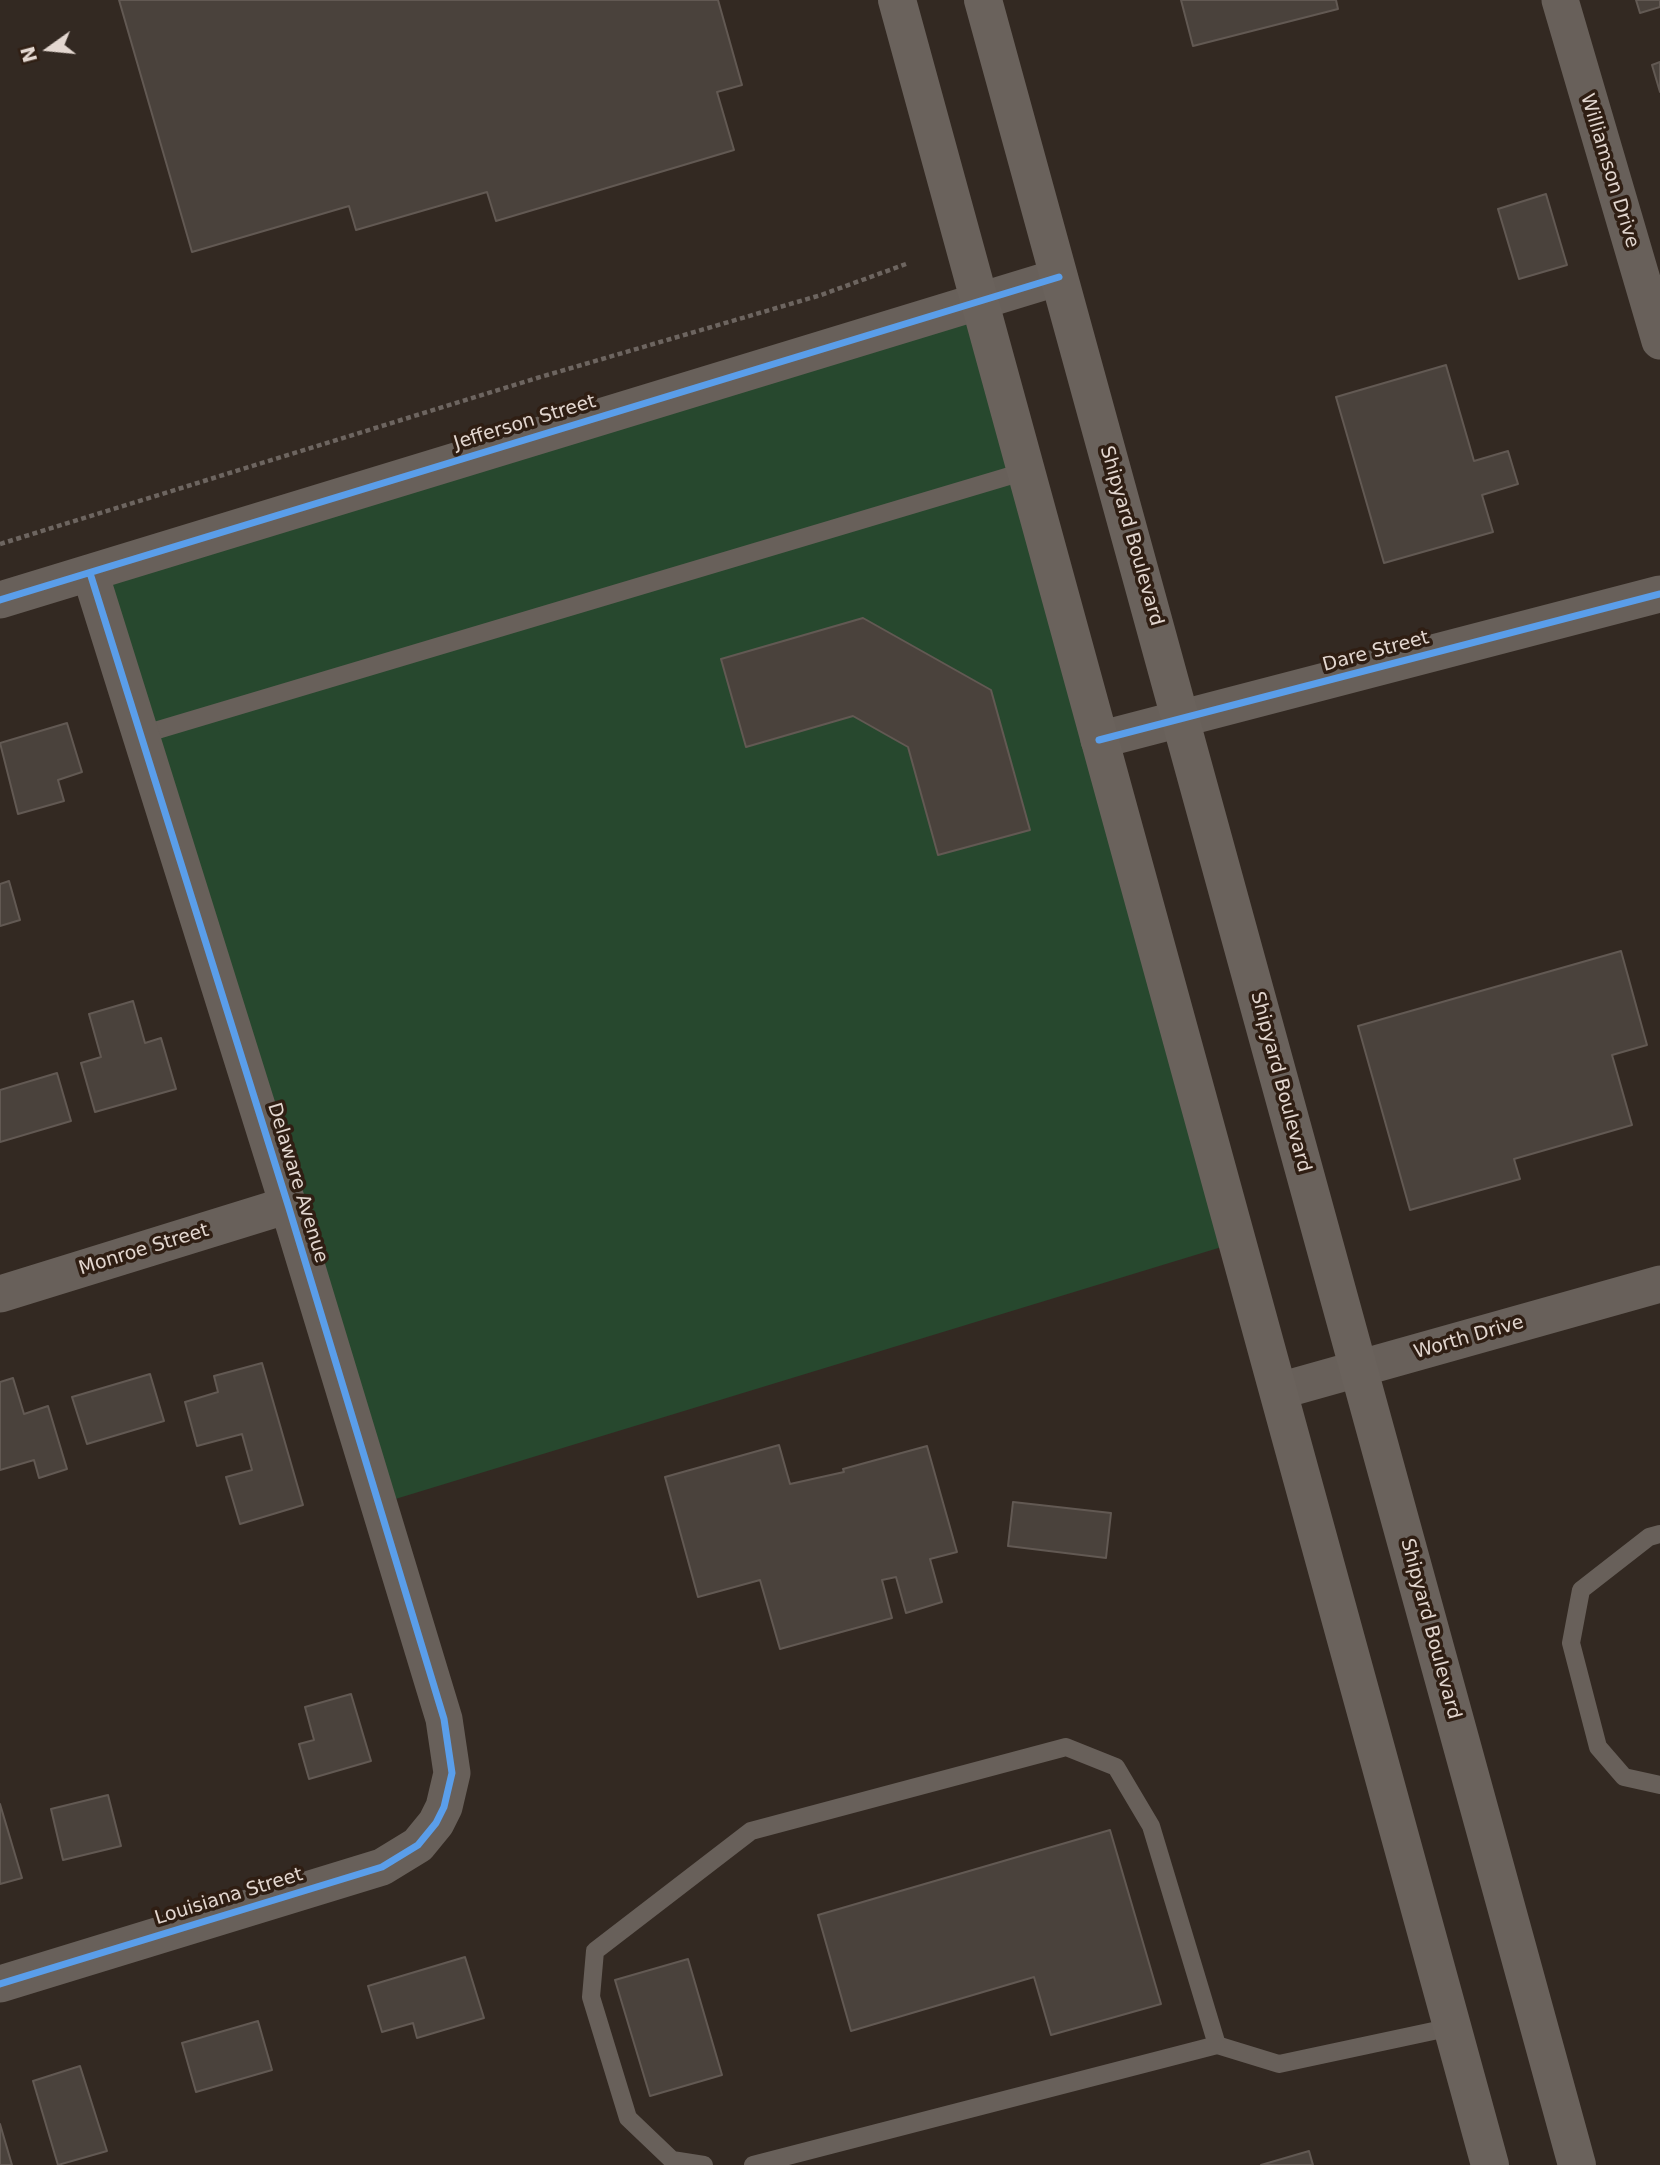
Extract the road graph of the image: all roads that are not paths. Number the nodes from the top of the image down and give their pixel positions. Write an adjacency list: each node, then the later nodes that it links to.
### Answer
1 (897, 0): 5 (main road)
2 (984, 0): 4 (main road, Shipyard Boulevard)
3 (1560, 0): 6 (street, Williamson Drive)
4 (1059, 277): 5 (street, Jefferson Street); 11 (main road, Shipyard Boulevard)
5 (980, 300): 7 (main road); 8 (street, Jefferson Street)
6 (1660, 341)
7 (1026, 471): 12 (lane); 13 (main road)
8 (90, 573): 10 (street, Jefferson Street); 12 (street, Delaware Avenue)
9 (1660, 594): 11 (street, Dare Street)
10 (0, 600)
11 (1182, 719): 13 (street, Dare Street); 17 (main road, Shipyard Boulevard)
12 (141, 735): 14 (street, Delaware Avenue)
13 (1099, 740): 18 (main road)
14 (288, 1205): 16 (street, Monroe Street); 21 (street, Delaware Avenue)
15 (1660, 1284): 17 (street, Worth Drive)
16 (0, 1294)
17 (1358, 1369): 18 (street, Worth Drive); 28 (main road, Shipyard Boulevard)
18 (1279, 1391): 23 (main road)
19 (1660, 1534): 20 (lane)
20 (1660, 1785)
21 (444, 1807): 22 (street, Louisiana Street)
22 (0, 1984)
23 (1452, 2027): 24 (lane); 25 (main road)
24 (1217, 2045): 26 (lane); 27 (lane)
25 (1487, 2161)
26 (704, 2165)
27 (753, 2165)
28 (1577, 2165)

